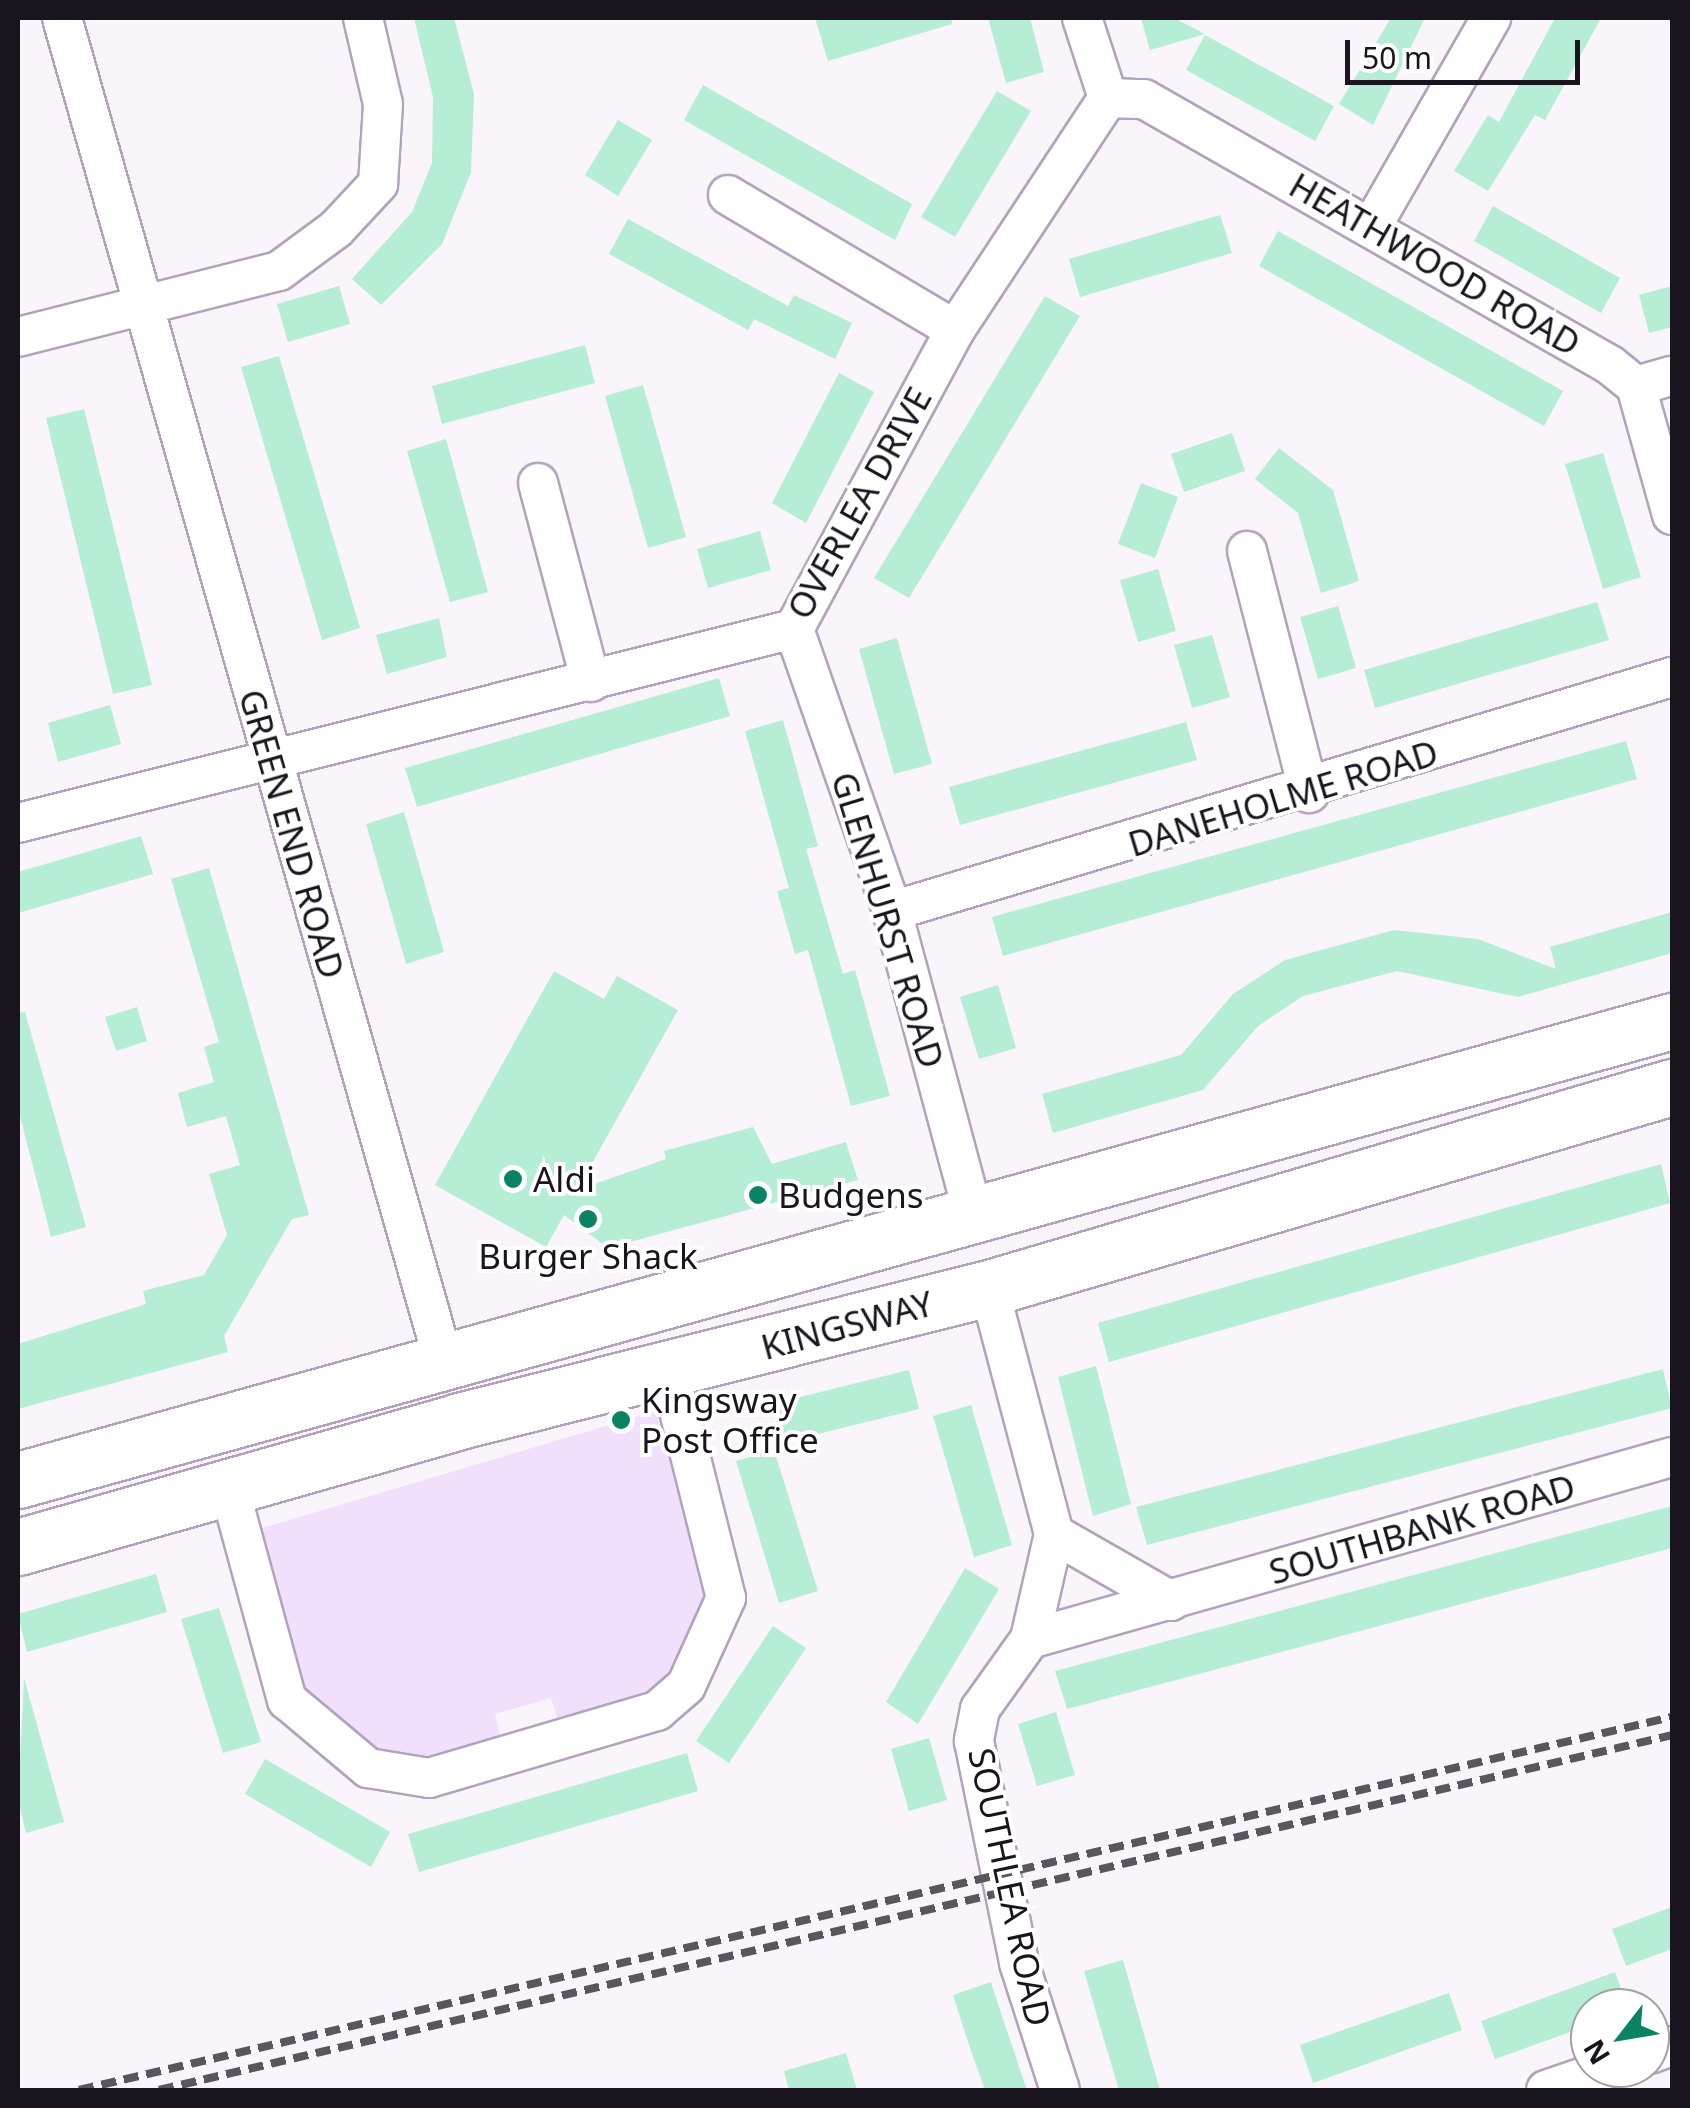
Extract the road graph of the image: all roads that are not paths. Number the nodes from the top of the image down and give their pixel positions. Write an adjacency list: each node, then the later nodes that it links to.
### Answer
1 (62, 18): 8 (street, GREEN END ROAD)
2 (363, 18): 8 (street)
3 (1082, 18): 5 (street)
4 (1491, 18): 7 (street)
5 (1108, 98): 7 (street, HEATHWOOD ROAD); 9 (street, OVERLEA DRIVE)
6 (728, 195): 9 (street)
7 (1372, 226): 12 (street, HEATHWOOD ROAD)
8 (146, 308): 10 (street); 19 (street, GREEN END ROAD)
9 (955, 330): 16 (street, OVERLEA DRIVE)
10 (18, 338)
11 (1672, 376): 12 (street)
12 (1636, 386): 14 (street)
13 (538, 483): 18 (street)
14 (1672, 516)
15 (1247, 551): 20 (street)
16 (794, 628): 18 (street, OVERLEA DRIVE); 22 (street, GLENHURST ROAD)
17 (1672, 678): 20 (street, DANEHOLME ROAD)
18 (591, 682): 19 (street, OVERLEA DRIVE)
19 (272, 766): 21 (street, OVERLEA DRIVE); 27 (street, GREEN END ROAD)
20 (1309, 793): 22 (street, DANEHOLME ROAD)
21 (18, 823)
22 (892, 911): 25 (street, GLENHURST ROAD)
23 (1672, 1021): 25 (highway, KINGSWAY)
24 (1672, 1087): 26 (highway, KINGSWAY)
25 (973, 1214): 27 (highway, KINGSWAY)
26 (989, 1288): 28 (highway, KINGSWAY); 33 (street, SOUTHLEA ROAD)
27 (443, 1359): 29 (highway); 31 (highway, KINGSWAY)
28 (669, 1372): 29 (highway, KINGSWAY); 32 (street)
29 (459, 1421): 32 (highway, KINGSWAY)
30 (1672, 1458): 35 (street, SOUTHBANK ROAD)
31 (18, 1480)
32 (229, 1487): 34 (highway, KINGSWAY)
33 (1054, 1534): 35 (street); 36 (street, SOUTHLEA ROAD)
34 (18, 1547)
35 (1171, 1601): 36 (street, SOUTHBANK ROAD)
36 (1030, 1639): 38 (street, SOUTHLEA ROAD)
37 (1570, 2082): 39 (street)
38 (1060, 2090)
39 (1546, 2090)

